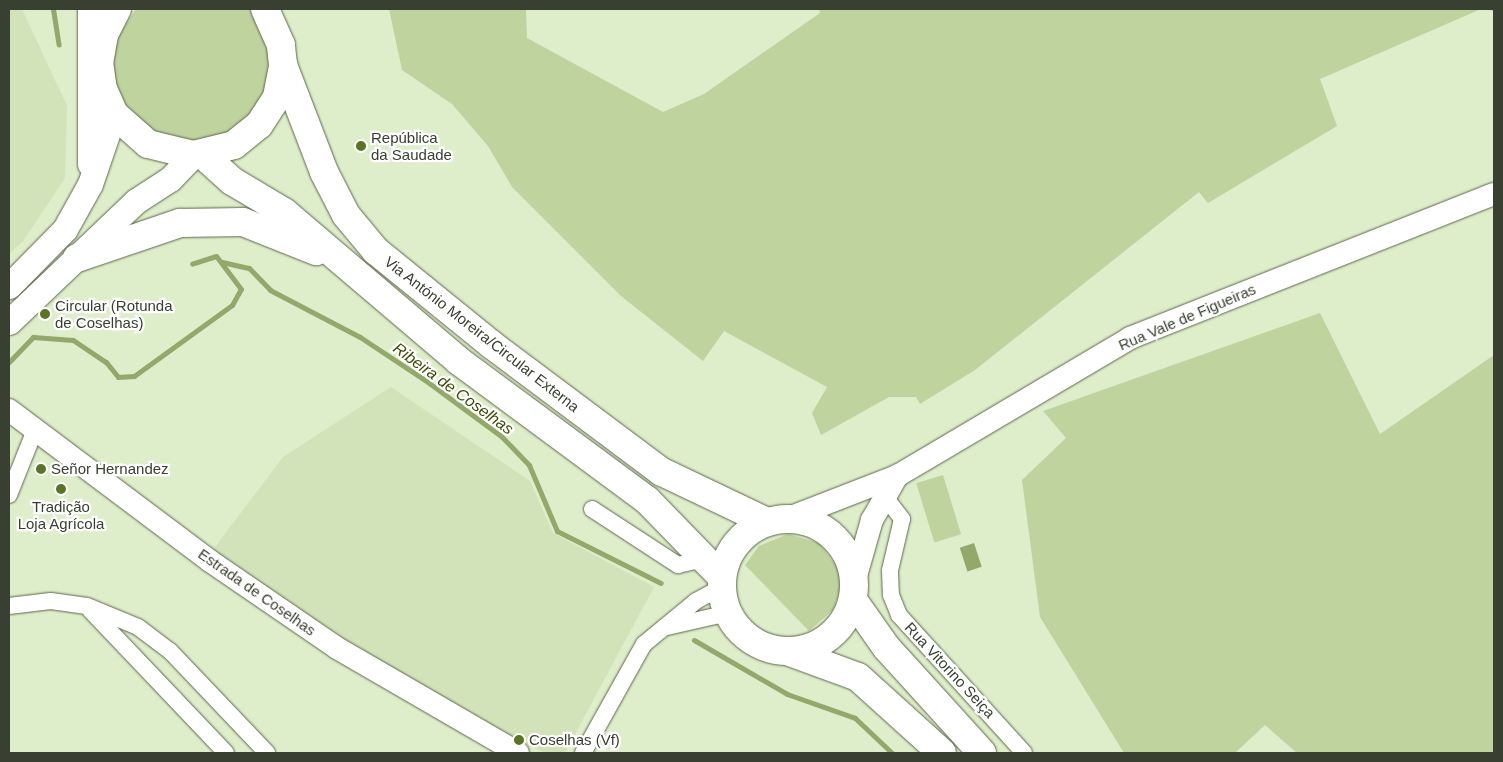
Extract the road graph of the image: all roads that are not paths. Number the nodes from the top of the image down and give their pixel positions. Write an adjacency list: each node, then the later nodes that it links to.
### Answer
1 (90, 9): 8 (main road)
2 (118, 9): 4 (highway)
3 (265, 9): 5 (highway)
4 (101, 22): 6 (highway)
5 (283, 65): 7 (highway); 20 (highway, Via António Moreira/Circular Externa)
6 (114, 114): 7 (highway); 8 (main road)
7 (198, 155): 10 (main road); 11 (highway, Via António Moreira/Circular Externa)
8 (90, 184): 12 (main road)
9 (1494, 194): 16 (street, Rua Vale de Figueiras)
10 (77, 258): 11 (highway); 13 (main road)
11 (353, 271): 21 (highway, Via António Moreira/Circular Externa)
12 (9, 286)
13 (9, 322)
14 (9, 410): 15 (street, Estrada de Coselhas)
15 (35, 430): 17 (street); 29 (street, Estrada de Coselhas)
16 (897, 476): 18 (street, Rua Vale de Figueiras); 20 (street, Rua Vale de Figueiras)
17 (9, 495)
18 (885, 497): 22 (street, Rua Vale de Figueiras); 33 (street, Rua Vitorino Seiça)
19 (592, 509): 21 (street)
20 (776, 520): 21 (highway); 22 (highway, Via António Moreira/Circular Externa)
21 (719, 584): 25 (street); 25 (street); 26 (highway, Via António Moreira/Circular Externa)
22 (853, 591): 26 (highway, Via António Moreira/Circular Externa); 32 (highway, Via António Moreira/Circular Externa)
23 (9, 606): 24 (street)
24 (86, 606): 27 (street); 28 (street)
25 (660, 629): 30 (street)
26 (790, 652): 31 (highway, Via António Moreira/Circular Externa)
27 (226, 753)
28 (267, 753)
29 (518, 753)
30 (583, 753)
31 (942, 753)
32 (982, 753)
33 (1024, 753)

